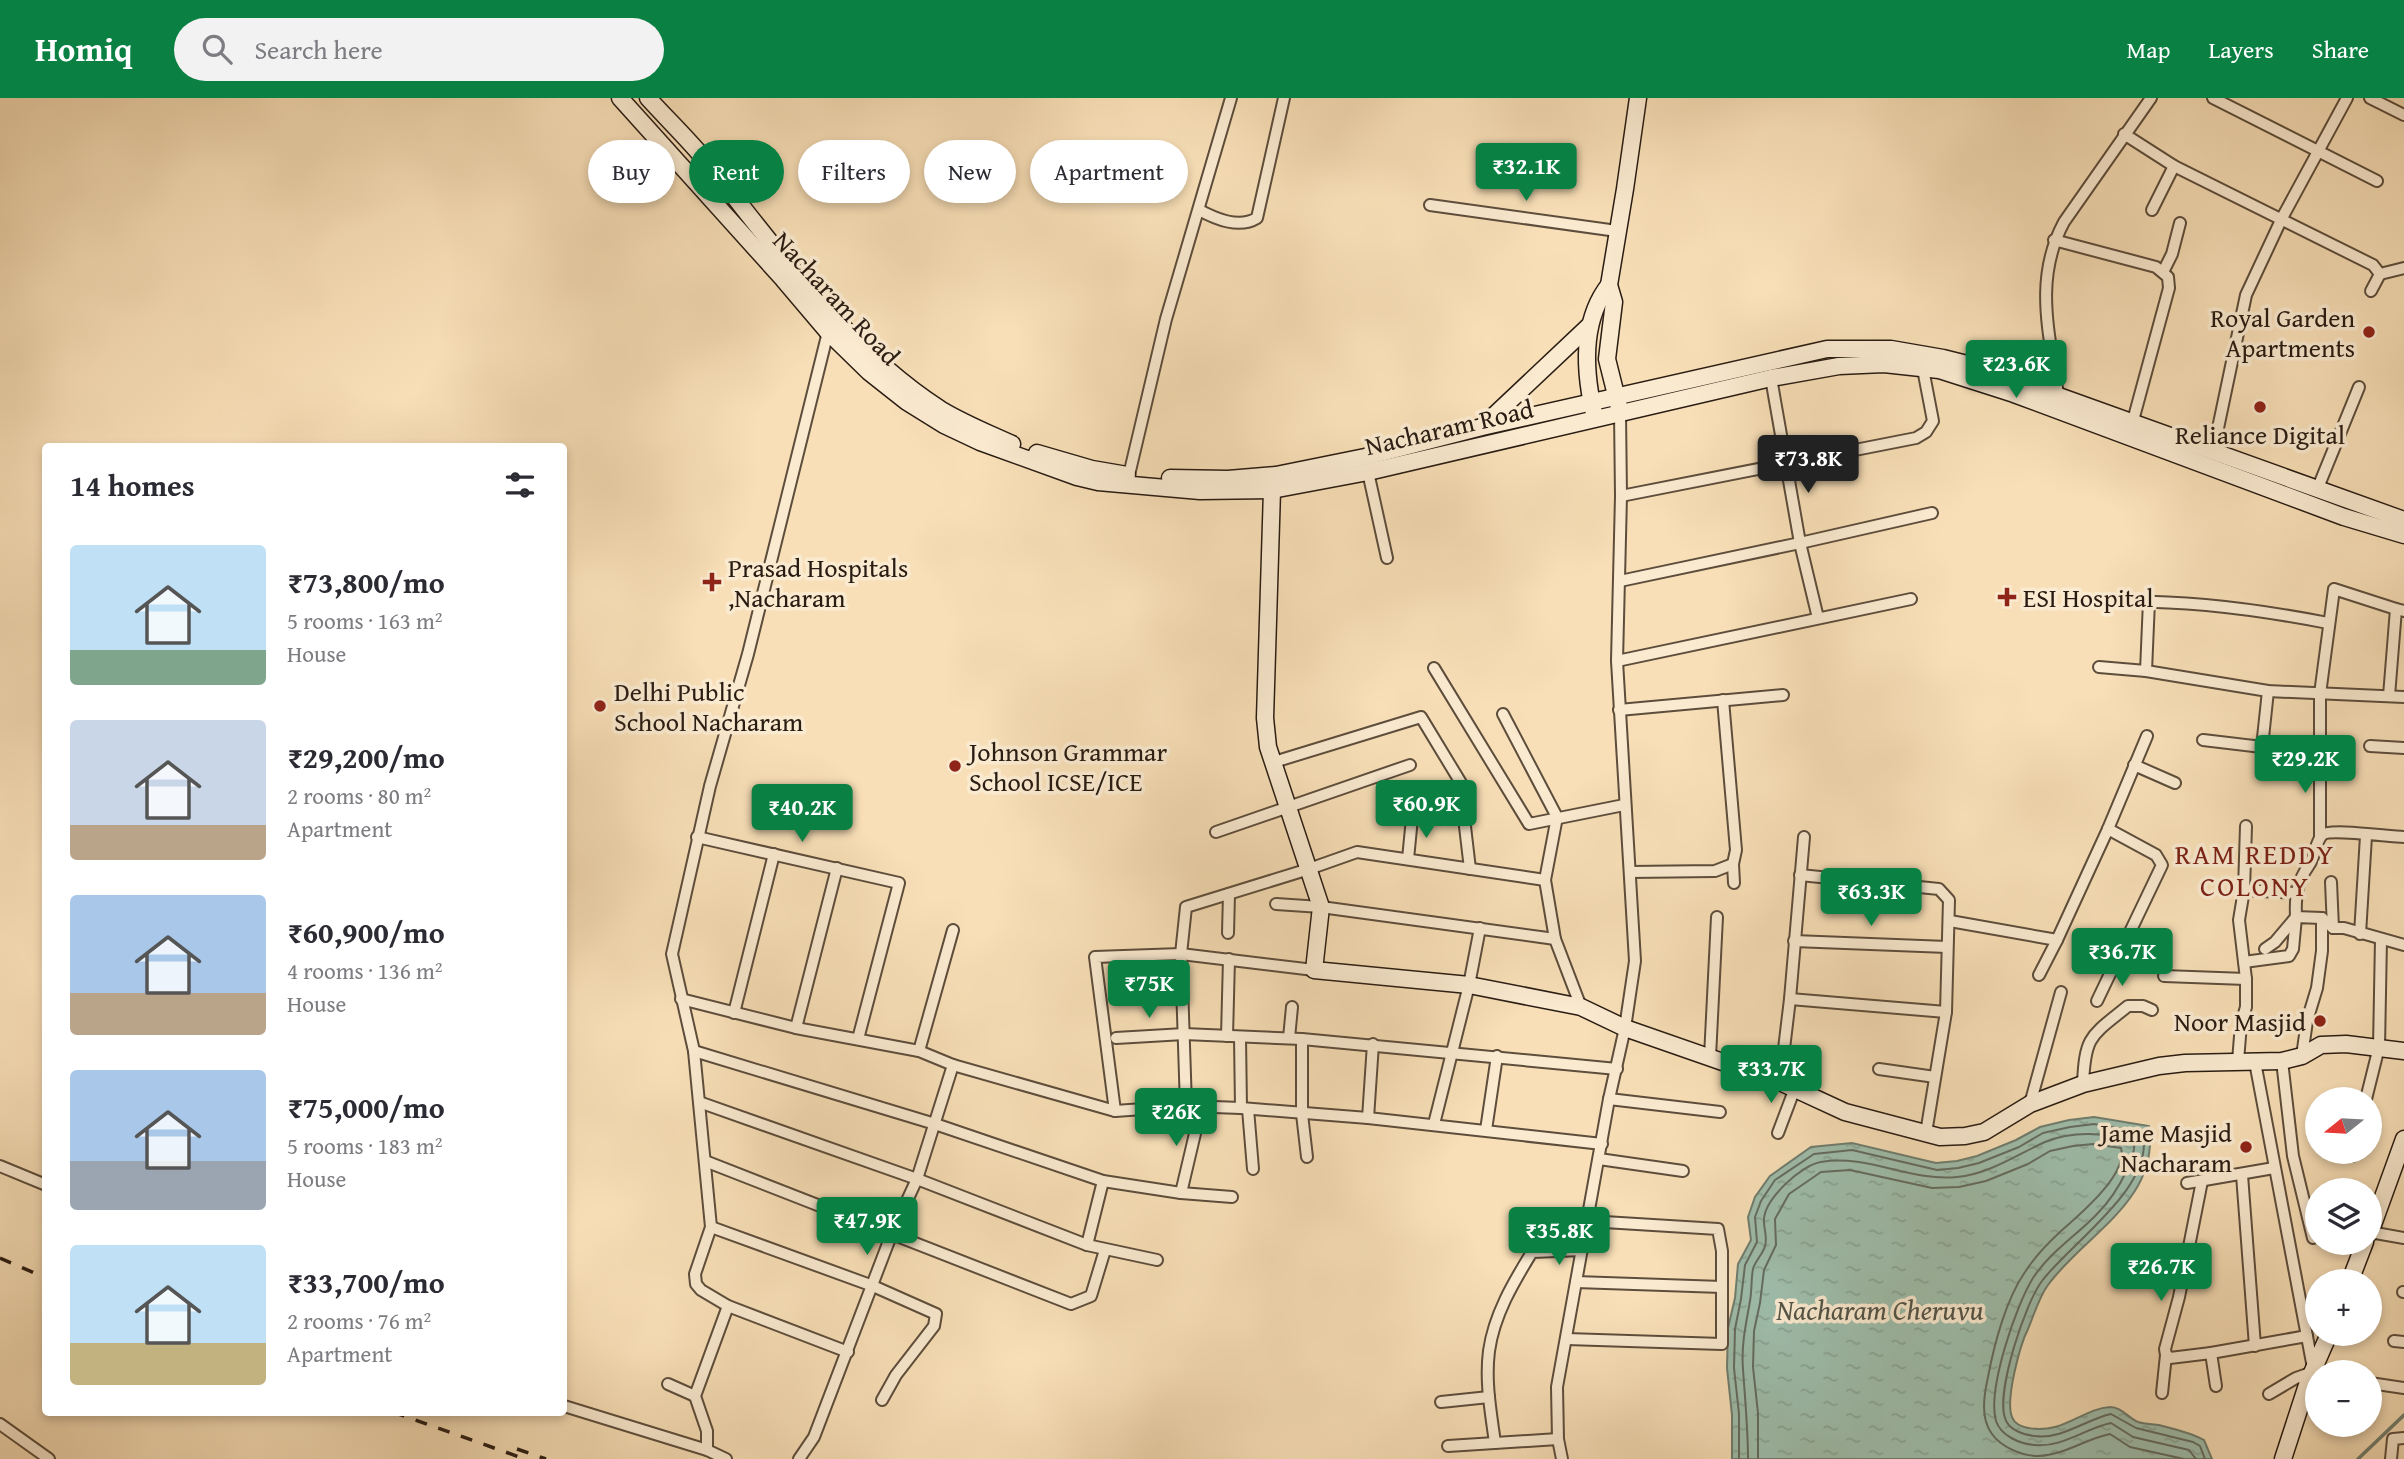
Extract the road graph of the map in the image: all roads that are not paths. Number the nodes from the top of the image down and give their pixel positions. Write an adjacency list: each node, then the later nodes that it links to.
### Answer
1 (620, 98): 28 (main road, Nacharam Road)
2 (648, 98): 28 (main road, Nacharam Road)
3 (1231, 98): 17 (street)
4 (1284, 98): 17 (street)
5 (1637, 98): 20 (main road)
6 (2151, 98): 11 (street)
7 (2213, 98): 12 (street)
8 (2347, 98): 12 (street)
9 (2370, 98): 10 (street)
10 (2404, 115)
11 (2124, 134): 13 (street); 21 (street)
12 (2318, 152): 14 (street); 18 (street)
13 (2174, 166): 16 (street); 18 (street)
14 (2377, 181)
15 (1430, 205): 20 (street)
16 (2152, 209)
17 (1199, 210): 40 (street)
18 (2282, 218): 24 (street); 37 (street)
19 (2180, 223): 23 (street)
20 (1617, 231): 25 (main road)
21 (2054, 240): 23 (street); 32 (street)
22 (2404, 269): 24 (street)
23 (2163, 272): 36 (street)
24 (2380, 274): 26 (street)
25 (1609, 285): 27 (main road); 33 (main road)
26 (2371, 291)
27 (1590, 325): 34 (main road); 35 (main road)
28 (833, 327): 40 (main road, Nacharam Road); 41 (main road, Nacharam Road); 86 (street)
29 (1923, 369): 30 (main road, Nacharam Road); 36 (main road, Nacharam Road); 38 (street)
30 (1770, 378): 33 (main road, Nacharam Road); 38 (street)
31 (2359, 387): 42 (street)
32 (2058, 395): 33 (main road, Nacharam Road); 36 (main road, Nacharam Road)
33 (1618, 405): 34 (main road, Nacharam Road); 43 (street)
34 (1593, 411): 35 (main road, Nacharam Road); 39 (main road, Nacharam Road)
35 (1482, 427): 40 (main road, Nacharam Road)
36 (2131, 429): 37 (main road, Nacharam Road); 46 (main road, Nacharam Road)
37 (2213, 452): 42 (main road, Nacharam Road)
38 (1787, 465): 43 (street); 47 (street)
39 (1367, 472): 41 (main road, Nacharam Road); 48 (street)
40 (1129, 475)
41 (1272, 490): 72 (main road)
42 (2317, 490): 45 (main road, Nacharam Road)
43 (1621, 496): 49 (street)
44 (1932, 513): 47 (street)
45 (2404, 520)
46 (2404, 535)
47 (1800, 543): 49 (street); 54 (street)
48 (1387, 558)
49 (1620, 581): 56 (street)
50 (1911, 599): 54 (street)
51 (2148, 601): 52 (street); 55 (street); 59 (street)
52 (2107, 602)
53 (2400, 610): 55 (street); 63 (street)
54 (1818, 618): 56 (street)
55 (2328, 623): 61 (street)
56 (1617, 661): 66 (street)
57 (2099, 667): 59 (street)
58 (1434, 668): 79 (street)
59 (2146, 671): 60 (street)
60 (2268, 691): 61 (street); 69 (street)
61 (2320, 694): 63 (street); 88 (street)
62 (1783, 695): 65 (street)
63 (2389, 696): 64 (street)
64 (2404, 697)
65 (1723, 701): 66 (street); 92 (street)
66 (1619, 710): 77 (street)
67 (1503, 714): 79 (street)
68 (2147, 736): 74 (street)
69 (2203, 740)
70 (2370, 746): 71 (street)
71 (2404, 748)
72 (1274, 762): 75 (street); 78 (main road)
73 (1410, 765): 78 (street)
74 (2134, 765): 76 (street); 83 (street)
75 (1461, 783)
76 (2175, 783)
77 (1625, 805): 79 (street); 96 (street)
78 (1287, 806): 84 (street); 94 (main road)
79 (1557, 817): 98 (street)
80 (1412, 818): 91 (street)
81 (1464, 818): 95 (street)
82 (2246, 825): 101 (street)
83 (2108, 829): 117 (street); 133 (street)
84 (1216, 832)
85 (2367, 836): 88 (street); 89 (street); 114 (street)
86 (697, 837): 90 (street); 131 (street)
87 (1804, 837): 97 (street)
88 (2320, 837): 102 (street)
89 (2404, 837)
90 (774, 854): 93 (street); 137 (street)
91 (1408, 859): 94 (street); 95 (street)
92 (1733, 864): 96 (street); 100 (street)
93 (837, 868): 139 (street); 146 (street)
94 (1309, 869): 103 (street); 105 (main road)
95 (1470, 869): 98 (street)
96 (1630, 872): 140 (street)
97 (1800, 875): 109 (street); 118 (street)
98 (1545, 880): 115 (street)
99 (2331, 882): 111 (street)
100 (1734, 883)
101 (2244, 891): 102 (street); 124 (street)
102 (2295, 893): 107 (street)
103 (1229, 894): 113 (street); 122 (street)
104 (1276, 904): 105 (street)
105 (1321, 906): 110 (street); 125 (main road)
106 (1717, 917): 156 (street)
107 (2296, 917): 108 (street); 121 (street); 124 (street)
108 (2322, 918): 111 (street); 155 (street)
109 (1950, 921): 117 (street); 120 (street)
110 (1480, 928): 115 (street); 129 (street)
111 (2333, 928): 114 (street)
112 (953, 930): 151 (street)
113 (1228, 933)
114 (2360, 934): 116 (street)
115 (1555, 939): 135 (street)
116 (2381, 939): 119 (street); 149 (street)
117 (2057, 940): 126 (street)
118 (1794, 941): 120 (street); 132 (street)
119 (2404, 945)
120 (1947, 947): 138 (street)
121 (2265, 949)
122 (1181, 954): 123 (street); 141 (street); 172 (street)
123 (1228, 959): 125 (street); 142 (street)
124 (2244, 962): 128 (street)
125 (1314, 970): 129 (main road)
126 (2039, 975)
127 (2164, 976): 128 (street)
128 (2246, 979): 158 (street)
129 (1469, 985): 135 (main road); 153 (street)
130 (2061, 992): 168 (street)
131 (681, 999): 137 (street); 150 (street)
132 (1790, 999): 138 (street); 164 (street)
133 (2097, 1001)
134 (1292, 1007): 145 (street)
135 (1581, 1007): 140 (main road)
136 (2152, 1010): 163 (street)
137 (734, 1013): 139 (street)
138 (1946, 1013): 162 (street)
139 (796, 1028): 146 (street)
140 (1625, 1028): 156 (main road); 160 (street)
141 (1184, 1034): 142 (street); 144 (street); 169 (street)
142 (1227, 1036): 143 (street)
143 (1240, 1037): 145 (street); 171 (street)
144 (1116, 1038)
145 (1289, 1038): 147 (street)
146 (858, 1039): 151 (street)
147 (1302, 1039): 148 (street); 174 (street)
148 (1373, 1044): 153 (street); 175 (street)
149 (2379, 1047): 152 (main road); 155 (main road); 165 (street)
150 (694, 1051): 167 (street); 176 (street)
151 (919, 1051): 159 (street)
152 (2404, 1051)
153 (1451, 1054): 154 (street); 177 (street)
154 (1497, 1056): 160 (street); 178 (street)
155 (2302, 1056): 157 (main road)
156 (1710, 1057): 164 (main road)
157 (2282, 1060): 158 (main road); 199 (street)
158 (2246, 1061): 163 (main road); 187 (street)
159 (953, 1065): 172 (street); 176 (street)
160 (1617, 1069): 166 (street)
161 (1879, 1069): 162 (street)
162 (1935, 1077): 180 (street)
163 (2083, 1084): 168 (main road)
164 (1787, 1085): 179 (street); 180 (main road)
165 (2369, 1087)
166 (1609, 1099): 173 (street); 182 (street)
167 (699, 1102): 185 (street); 191 (street)
168 (2030, 1104): 180 (main road)
169 (1186, 1106): 170 (street); 172 (street)
170 (1198, 1106): 171 (street); 196 (street)
171 (1245, 1108): 174 (street); 188 (street)
172 (1115, 1111)
173 (1720, 1112)
174 (1301, 1114): 175 (street); 183 (street)
175 (1368, 1118): 177 (street)
176 (935, 1124): 191 (street); 192 (street)
177 (1434, 1124): 178 (street)
178 (1486, 1130): 182 (street)
179 (1778, 1133)
180 (1926, 1133)
181 (2404, 1139): 198 (main road)
182 (1602, 1144): 184 (street)
183 (1307, 1157)
184 (1599, 1159): 189 (street); 200 (street)
185 (705, 1161): 201 (street); 202 (street)
186 (0, 1167): 194 (street)
187 (2274, 1168): 190 (street); 213 (street)
188 (1253, 1169)
189 (1683, 1171)
190 (2242, 1175): 193 (street); 216 (street)
191 (916, 1179): 202 (street); 205 (street)
192 (1103, 1181): 196 (street); 205 (street)
193 (2202, 1181): 195 (street); 219 (street)
194 (42, 1183)
195 (2187, 1183)
196 (1181, 1193): 197 (street)
197 (1232, 1197)
198 (2382, 1199)
199 (2305, 1203)
200 (1588, 1221): 207 (street); 211 (street)
201 (711, 1227): 210 (street); 212 (street)
202 (892, 1233): 206 (street); 210 (street)
203 (2382, 1234): 204 (street)
204 (2404, 1238)
205 (1087, 1245): 206 (street)
206 (1105, 1250): 208 (street)
207 (1583, 1250): 209 (street); 228 (street)
208 (1157, 1260)
209 (1576, 1282): 211 (street); 215 (street)
210 (873, 1286): 217 (street); 230 (street)
211 (1722, 1287): 215 (street)
212 (728, 1307): 217 (street); 227 (street)
213 (2305, 1326)
214 (2305, 1336): 216 (street)
215 (1567, 1339): 235 (street)
216 (2255, 1346): 218 (street)
217 (848, 1352): 241 (street)
218 (2211, 1353): 219 (street); 223 (street)
219 (2166, 1354): 225 (street)
220 (2305, 1375): 226 (street)
221 (668, 1384): 227 (street)
222 (2382, 1384): 224 (street)
223 (2217, 1386)
224 (2404, 1388)
225 (2162, 1393)
226 (2269, 1394)
227 (695, 1396): 238 (street)
228 (1489, 1397): 231 (street); 236 (street)
229 (2305, 1399): 243 (main road)
230 (882, 1400)
231 (1441, 1402)
232 (567, 1407): 238 (street)
233 (0, 1424): 239 (street)
234 (2404, 1438): 244 (street)
235 (1558, 1439): 236 (street); 242 (street)
236 (1495, 1443): 237 (street)
237 (1448, 1446)
238 (707, 1450): 240 (street)
239 (49, 1459)
240 (726, 1459)
241 (799, 1459)
242 (1562, 1459)
243 (2283, 1459)
244 (2392, 1459)

